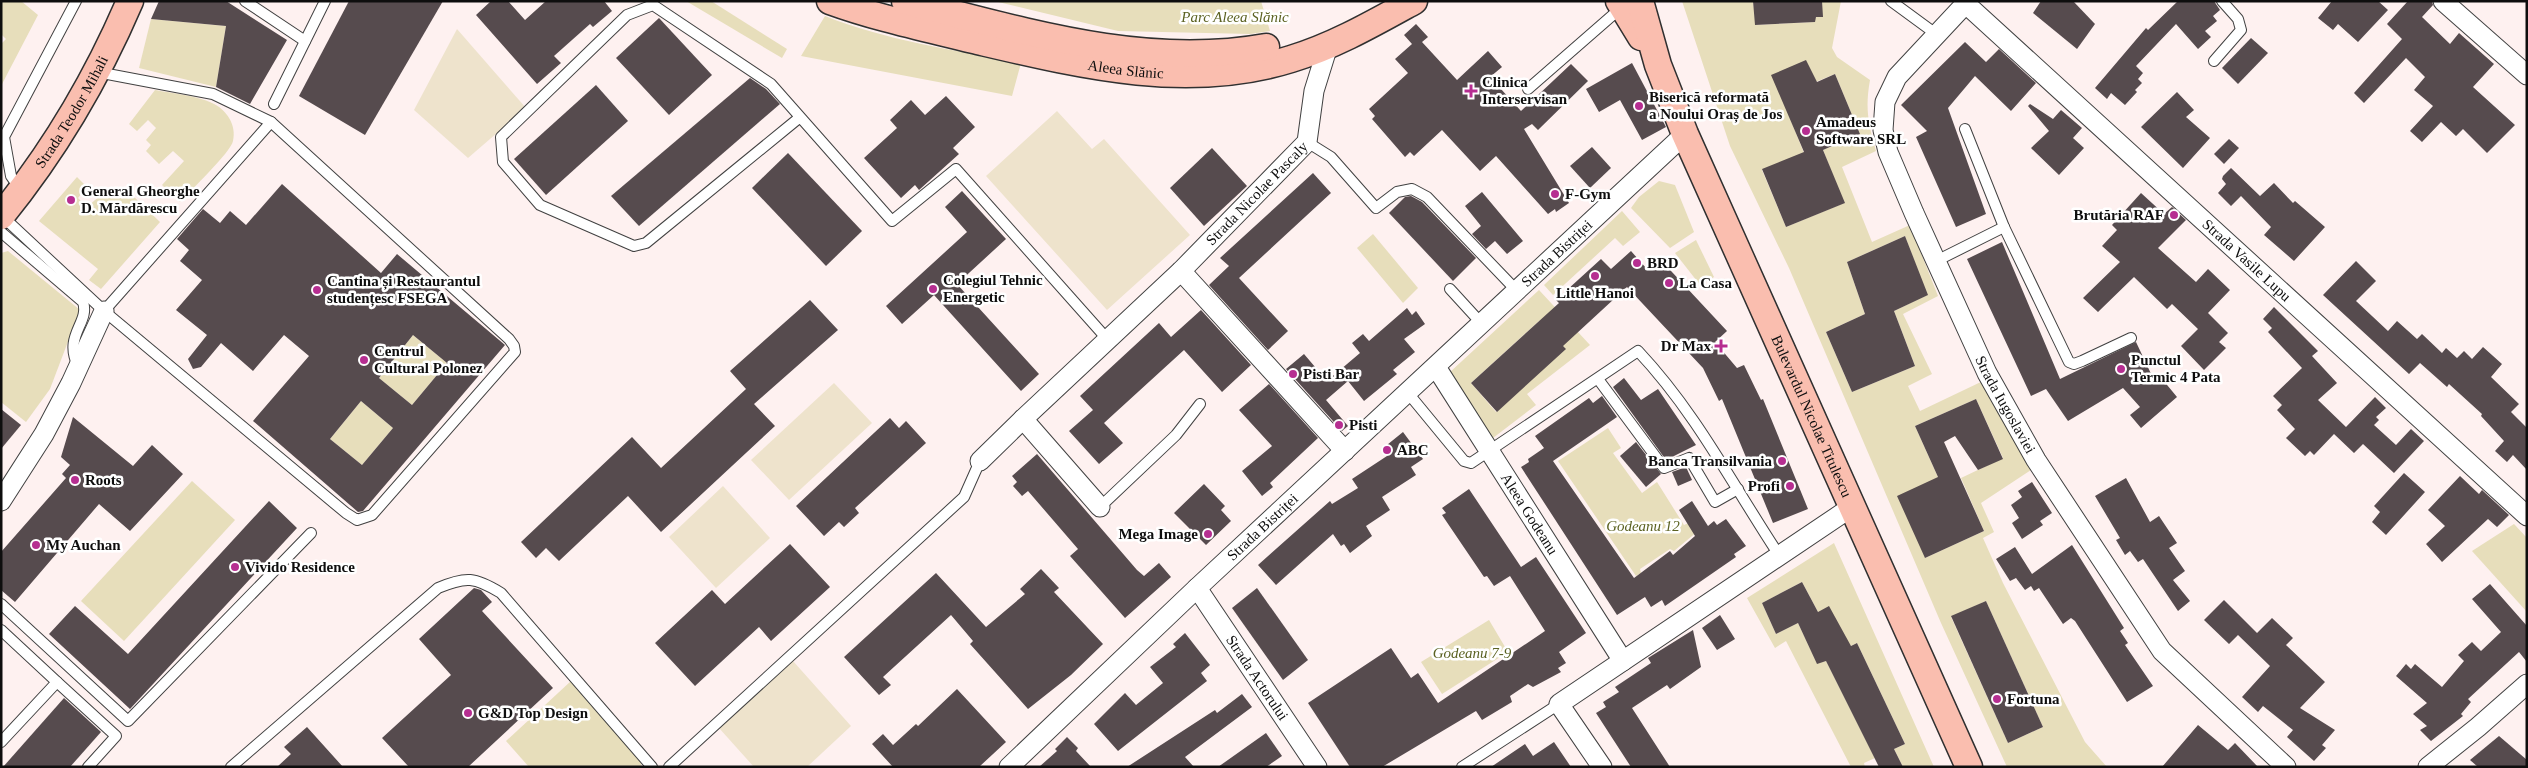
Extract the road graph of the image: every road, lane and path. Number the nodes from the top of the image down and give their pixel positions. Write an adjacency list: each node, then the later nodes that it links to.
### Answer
1 (76, 1): 27 (lane)
2 (130, 1): 18 (main road, Strada Teodor Mihali)
3 (245, 1): 15 (lane)
4 (325, 1): 15 (lane)
5 (830, 1): 16 (main road, Aleea Slănic)
6 (906, 1): 7 (main road, Aleea Slănic)
7 (1383, 1)
8 (1414, 1): 16 (main road, Aleea Slănic)
9 (1891, 1): 14 (lane)
10 (2222, 1): 17 (lane)
11 (2443, 1): 19 (street)
12 (1967, 2): 14 (street, Strada Iugoslaviei); 52 (street, Strada Vasile Lupu)
13 (1627, 3): 20 (lane); 25 (main road, Bulevardul Nicolae Titulescu)
14 (1936, 34): 31 (street, Strada Iugoslaviei)
15 (305, 41): 21 (lane)
16 (1328, 46): 26 (street, Strada Nicolae Pascaly)
17 (2214, 62)
18 (96, 72): 23 (lane); 27 (main road, Strada Teodor Mihali)
19 (2527, 75)
20 (1528, 89)
21 (274, 104)
22 (799, 118): 22 (lane); 38 (lane)
23 (271, 122): 35 (lane); 35 (lane)
24 (1965, 129): 29 (lane)
25 (1685, 134): 34 (street, Strada Bistriței); 51 (main road, Bulevardul Nicolae Titulescu)
26 (1307, 142): 32 (street, Strada Nicolae Pascaly); 34 (lane, Strada Bistriței)
27 (21, 191): 28 (main road, Strada Teodor Mihali)
28 (1, 216): 35 (lane)
29 (2004, 227): 31 (lane); 37 (lane)
30 (1, 232): 39 (lane)
31 (1936, 261): 72 (street, Strada Iugoslaviei)
32 (1181, 271): 38 (street, Strada Nicolae Pascaly); 45 (street)
33 (1450, 289): 36 (lane)
34 (1517, 291): 36 (street, Strada Bistriței)
35 (104, 311): 39 (street)
36 (1482, 324): 40 (street, Strada Bistriței)
37 (2131, 338)
38 (1108, 340): 44 (street, Strada Nicolae Pascaly)
39 (78, 366): 49 (street)
40 (1436, 367): 42 (street, Strada Bistriței); 46 (street, Aleea Godeanu)
41 (1598, 379): 46 (lane); 48 (lane); 48 (lane)
42 (1408, 393): 45 (street, Strada Bistriței); 46 (lane)
43 (1200, 404): 50 (lane)
44 (1023, 420): 47 (street, Strada Nicolae Pascaly); 50 (street)
45 (1345, 452): 55 (street, Strada Bistriței)
46 (1488, 452): 58 (street, Aleea Godeanu)
47 (980, 461): 66 (lane)
48 (1738, 489): 54 (lane)
49 (1, 501)
50 (1100, 506)
51 (1853, 506): 54 (street); 71 (main road, Bulevardul Nicolae Titulescu)
52 (2527, 516)
53 (311, 533): 56 (lane)
54 (1779, 555): 58 (street)
55 (1197, 588): 67 (street, Strada Bistriței); 68 (street, Strada Actorului)
56 (1, 604)
57 (1, 630): 59 (lane)
58 (1623, 661): 61 (street)
59 (57, 682): 62 (lane); 63 (lane)
60 (2527, 684): 73 (street)
61 (1559, 704): 69 (lane); 70 (street)
62 (1, 742)
63 (88, 767)
64 (232, 767): 65 (lane)
65 (652, 767)
66 (669, 767)
67 (1009, 767)
68 (1317, 767)
69 (1462, 767)
70 (1602, 767)
71 (1969, 767)
72 (2286, 767)
73 (2428, 767)

